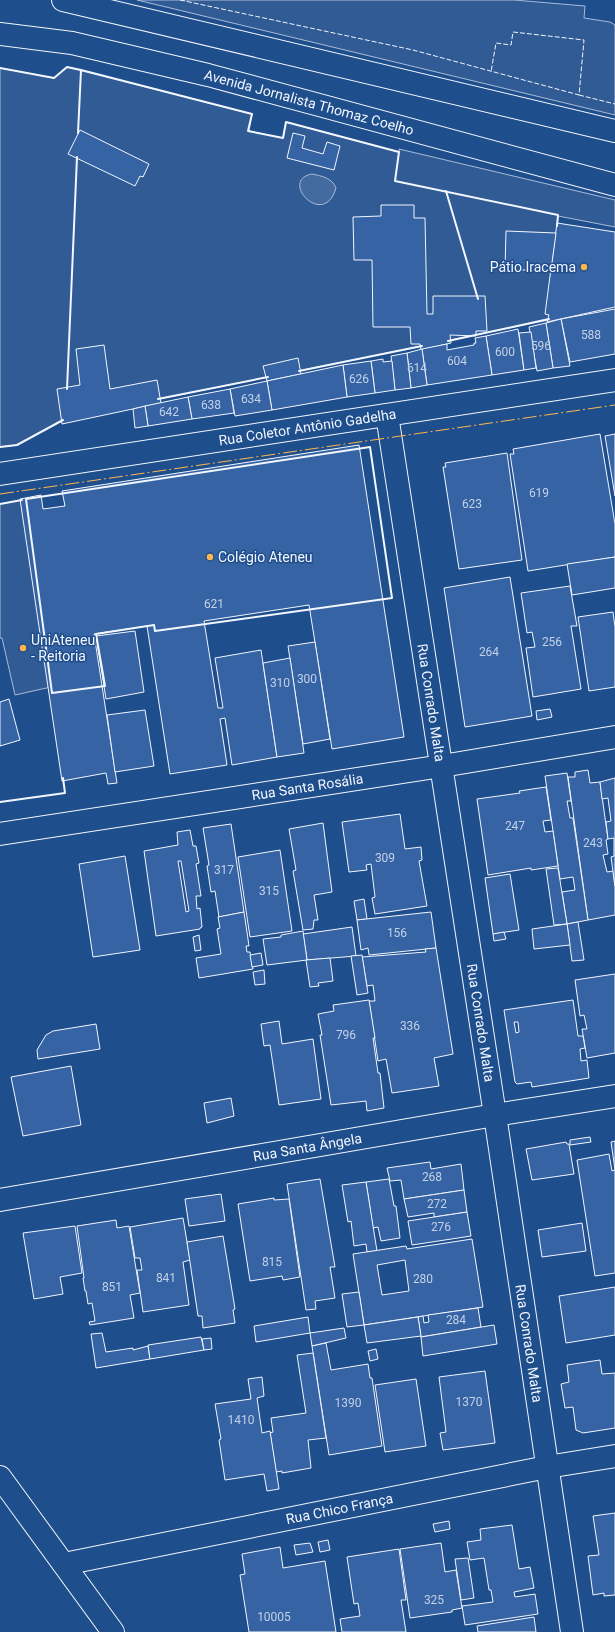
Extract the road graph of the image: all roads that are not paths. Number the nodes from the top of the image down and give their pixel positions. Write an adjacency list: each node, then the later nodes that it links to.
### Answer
1 (63, 0): 3 (main road)
2 (0, 34): 4 (main road, Avenida Jornalista Thomaz Coelho)
3 (615, 131)
4 (615, 185)
5 (615, 380): 6 (main road, Rua Coletor Antônio Gadelha)
6 (387, 414): 7 (main road, Rua Coletor Antônio Gadelha); 9 (main road, Rua Conrado Malta)
7 (0, 474)
8 (615, 737): 9 (main road, Rua Santa Rosália)
9 (442, 766): 10 (main road, Rua Santa Rosália); 12 (main road, Rua Conrado Malta)
10 (0, 834)
11 (615, 1096): 12 (main road, Rua Santa Ângela)
12 (495, 1115): 13 (main road, Rua Santa Ângela); 15 (main road, Rua Conrado Malta)
13 (0, 1200)
14 (615, 1456): 15 (main road, Rua Chico França)
15 (547, 1467): 17 (main road, Rua Chico França); 19 (main road, Rua Conrado Malta)
16 (0, 1477): 17 (main road)
17 (64, 1564): 18 (main road)
18 (113, 1632)
19 (572, 1632)

